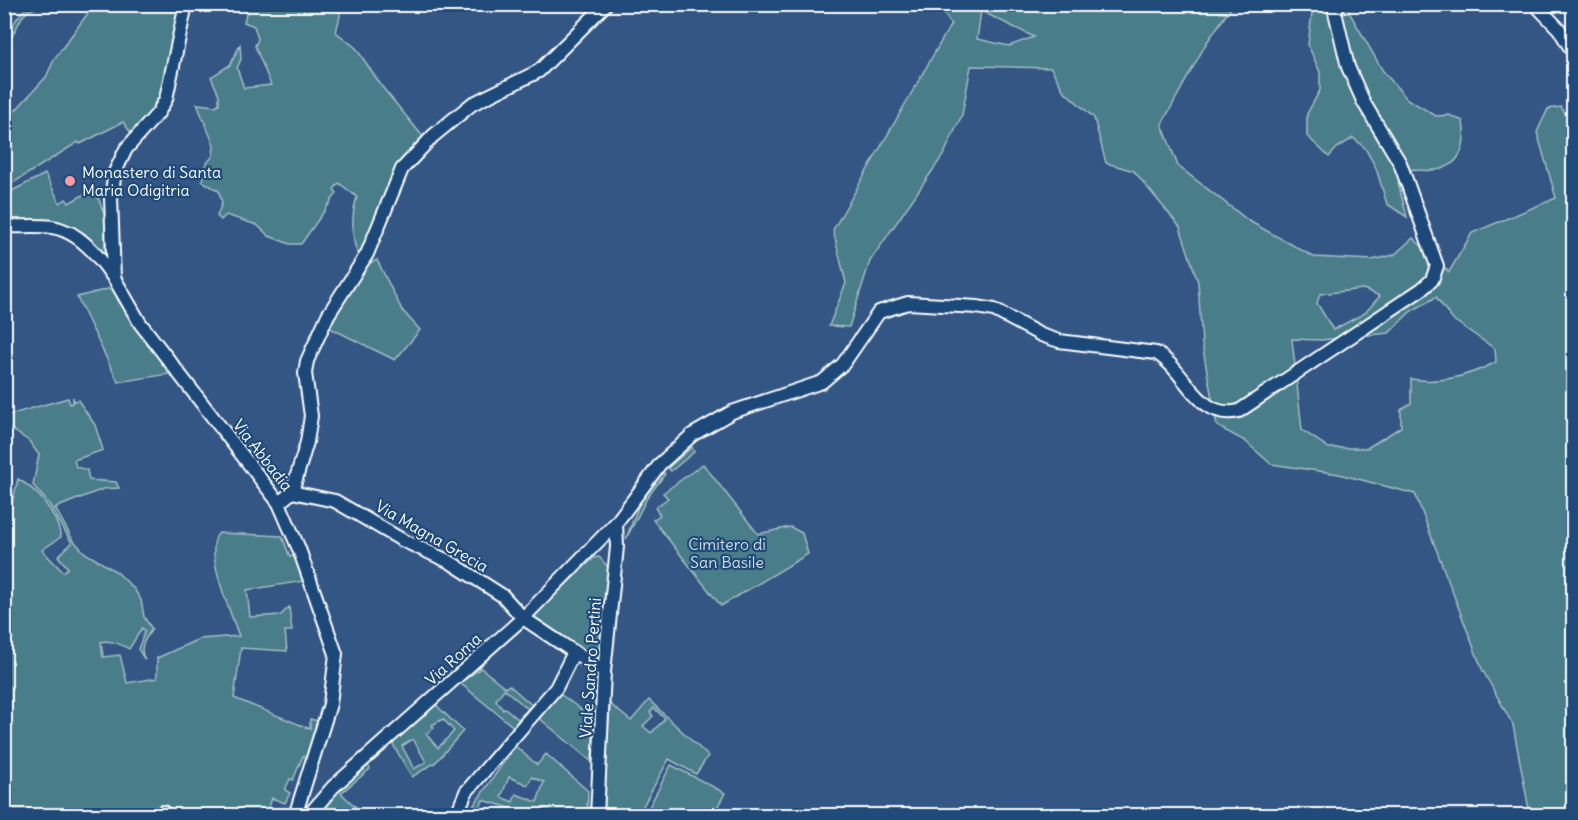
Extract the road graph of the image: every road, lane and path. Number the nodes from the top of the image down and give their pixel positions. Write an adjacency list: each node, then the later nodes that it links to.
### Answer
1 (186, 4): 7 (street, Via Abbadia)
2 (606, 4): 8 (street)
3 (1338, 4): 10 (street, Via Roma)
4 (1535, 4): 5 (street)
5 (1574, 54)
6 (4, 226): 7 (street)
7 (114, 278): 9 (street, Via Abbadia)
8 (292, 492): 9 (street); 11 (street, Via Magna Grecia)
9 (279, 502): 14 (street, Via Abbadia)
10 (616, 523): 11 (street, Via Roma); 13 (street, Viale Sandro Pertini)
11 (523, 618): 12 (street, Via Magna Grecia); 15 (street, Via Roma)
12 (574, 652): 13 (street, Via Magna Grecia); 16 (street)
13 (604, 672): 17 (street, Viale Sandro Pertini)
14 (295, 816)
15 (308, 816)
16 (456, 816)
17 (597, 816)

